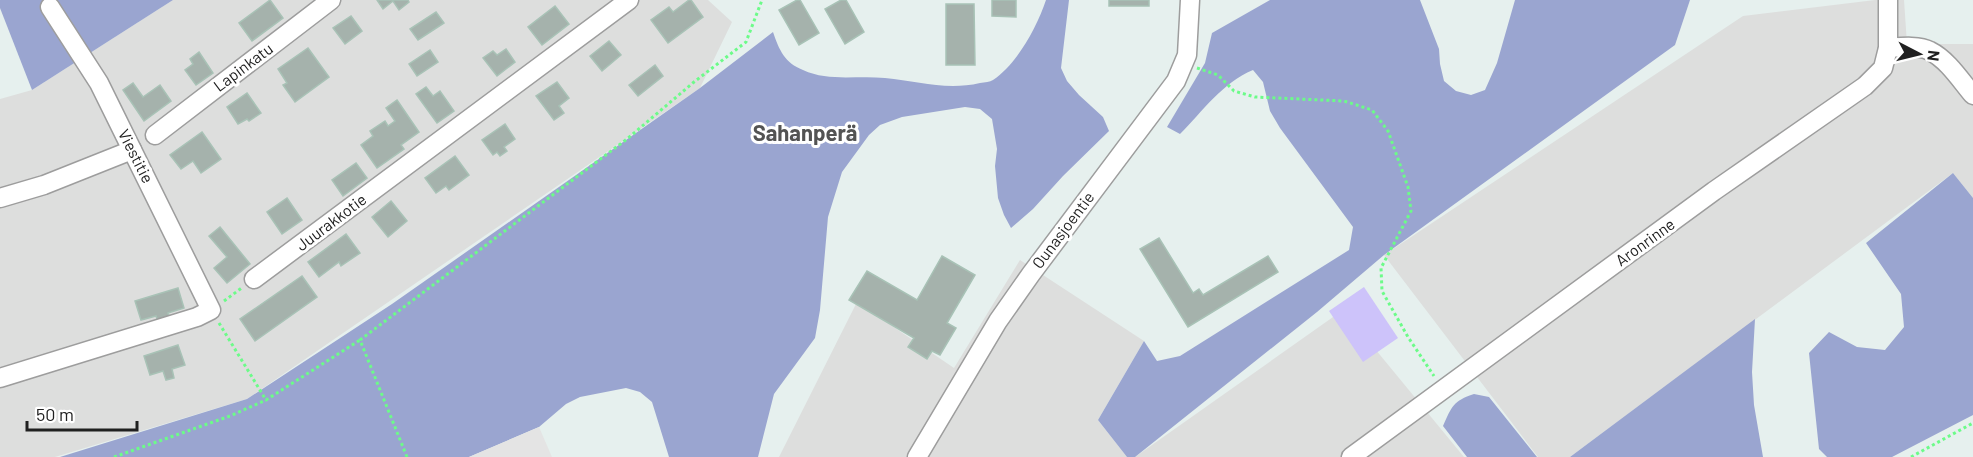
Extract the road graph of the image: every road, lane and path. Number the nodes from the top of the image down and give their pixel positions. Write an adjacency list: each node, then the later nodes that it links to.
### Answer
1 (331, 0): 10 (street, Lapinkatu)
2 (629, 0): 13 (street, Juurakkotie)
3 (762, 0): 15 (path)
4 (1190, 0): 22 (street, Ounasjoentie)
5 (1888, 0): 7 (street, Aronrinne)
6 (50, 7): 11 (street, Viestitie)
7 (1888, 48): 9 (street); 17 (street, Aronrinne)
8 (1195, 68): 17 (path)
9 (1973, 95)
10 (155, 135)
11 (132, 150): 12 (street); 14 (street, Viestitie)
12 (0, 198)
13 (254, 279): 14 (path)
14 (212, 310): 16 (street); 18 (path)
15 (360, 340): 18 (path); 21 (path)
16 (0, 378)
17 (1443, 389): 23 (street, Aronrinne)
18 (266, 400): 20 (path)
19 (1973, 423): 24 (path)
20 (114, 457)
21 (407, 457)
22 (916, 457)
23 (1351, 457)
24 (1911, 457)

